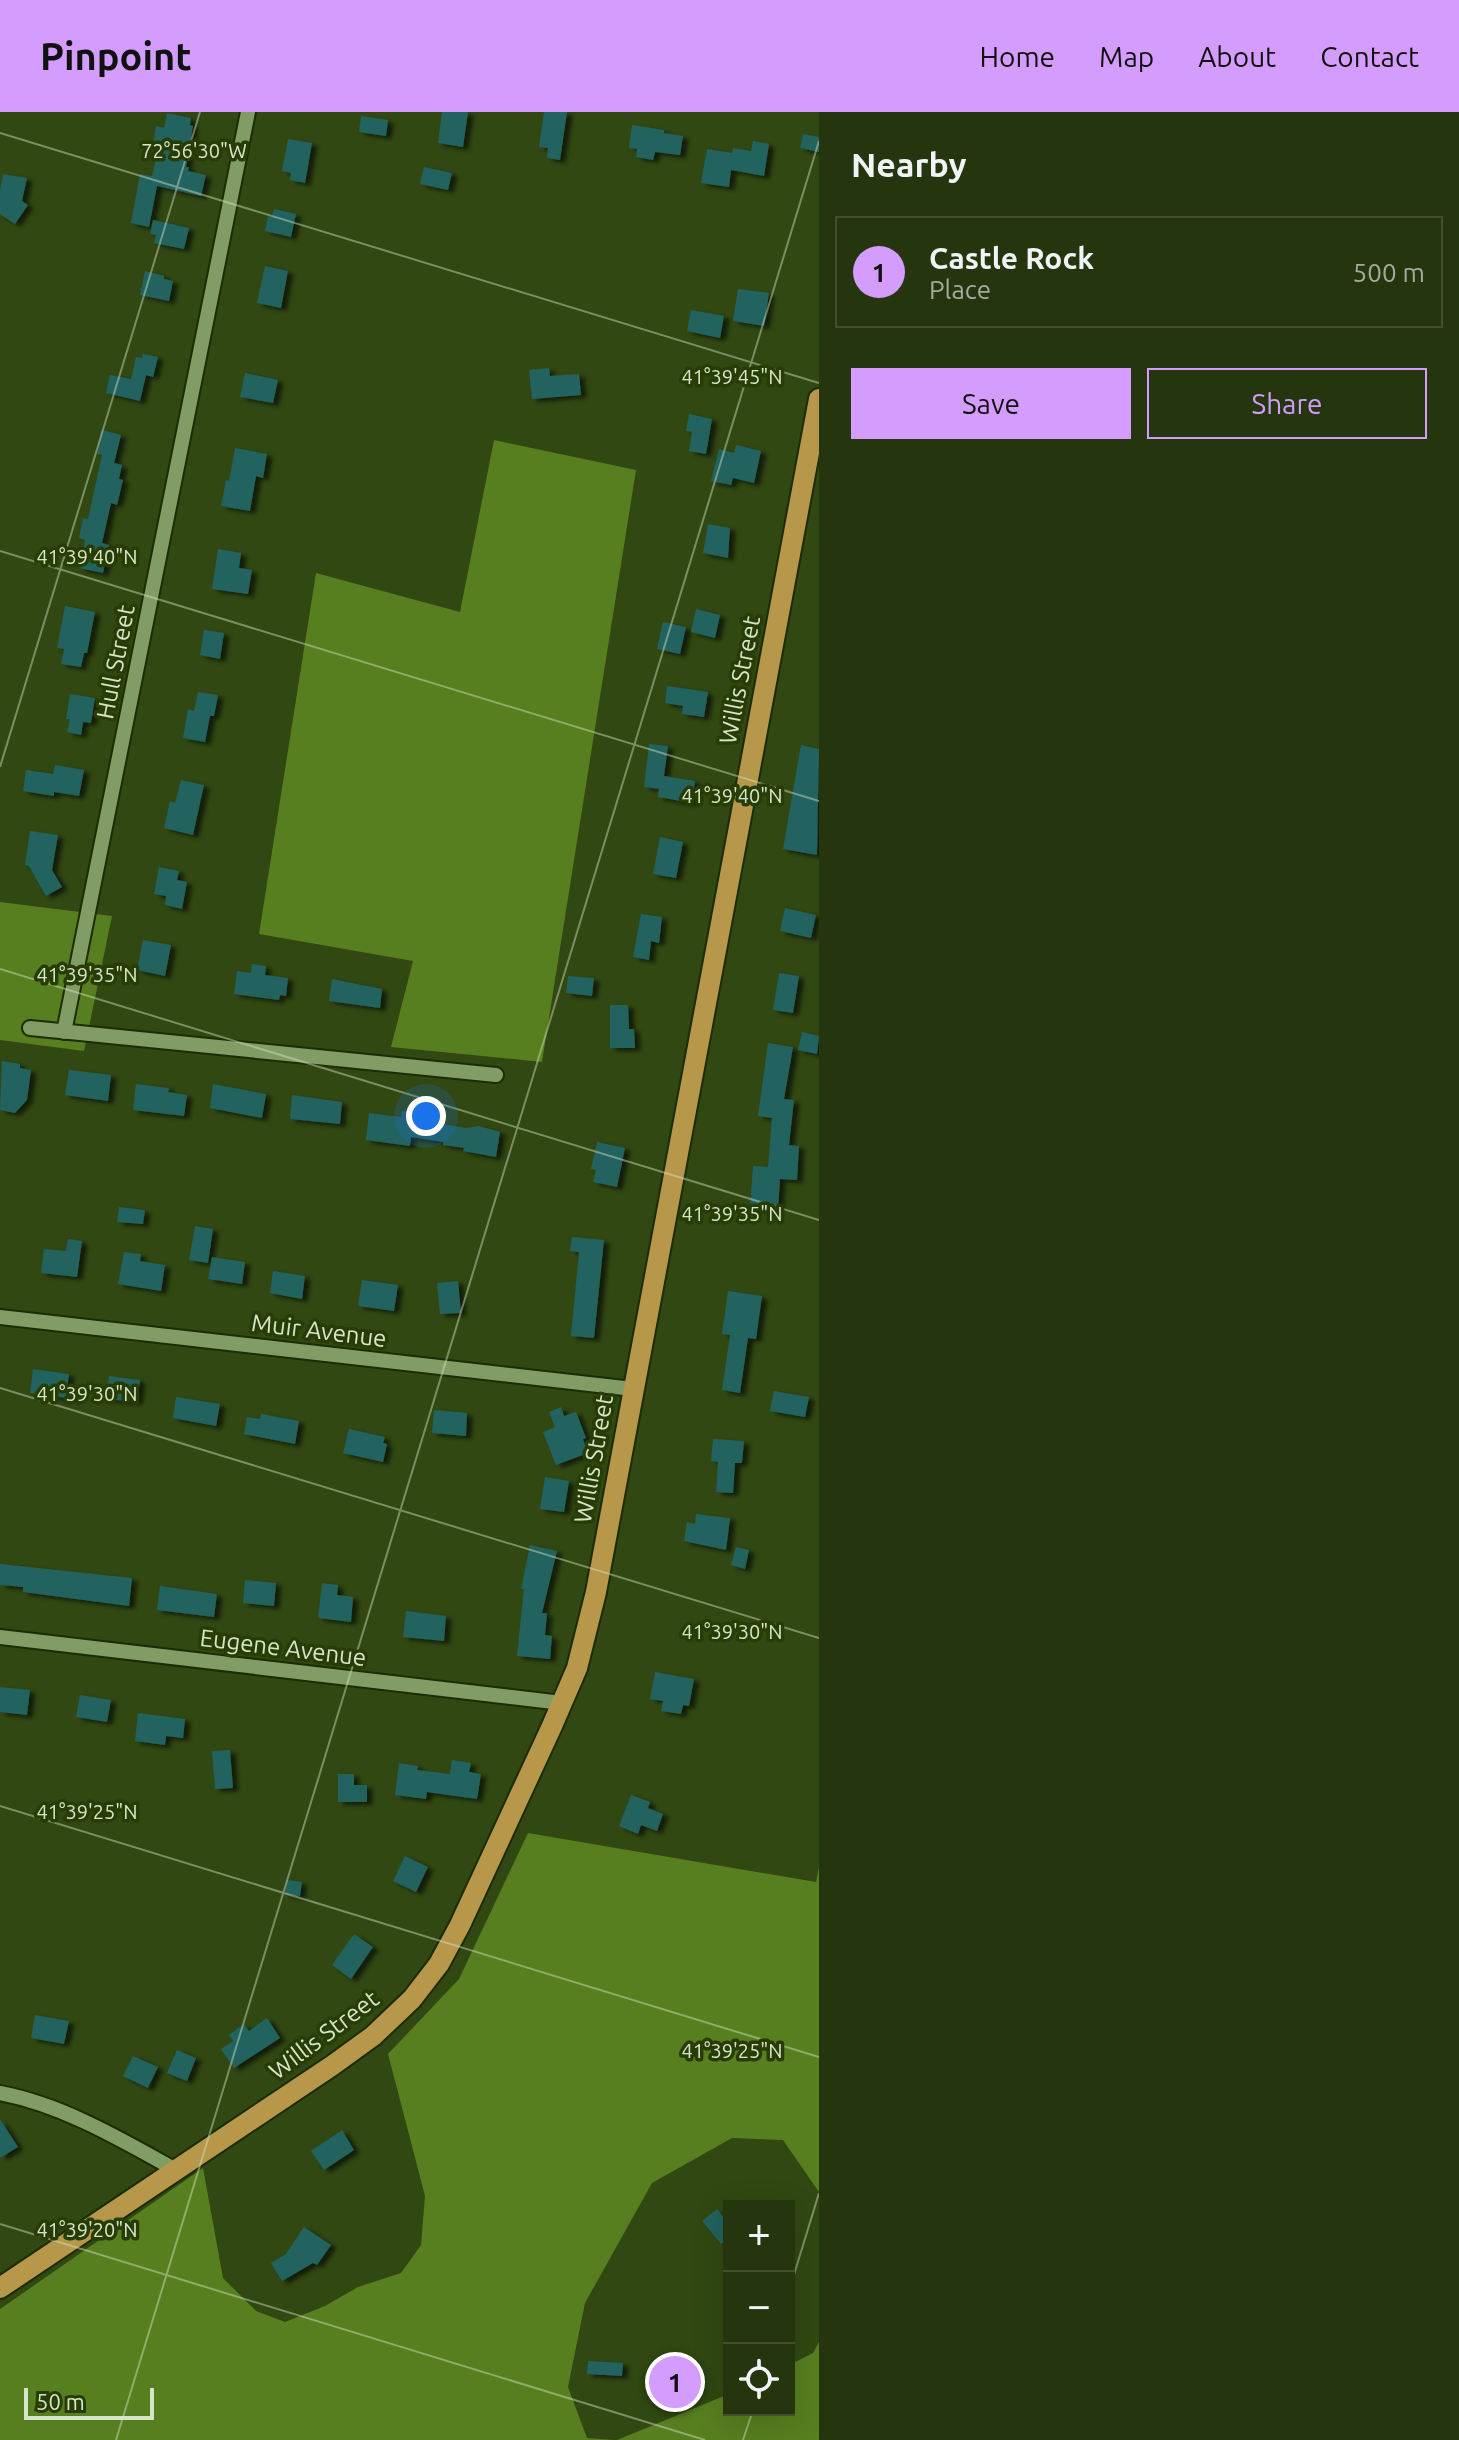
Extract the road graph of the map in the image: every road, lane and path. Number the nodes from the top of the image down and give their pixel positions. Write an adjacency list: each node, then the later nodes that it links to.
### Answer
1 (248, 112): 5 (street, Hull Street)
2 (819, 399): 3 (main road, Willis Street)
3 (811, 479): 8 (main road, Willis Street)
4 (30, 1028): 5 (street)
5 (64, 1032): 6 (street)
6 (496, 1075)
7 (0, 1317): 8 (street, Muir Avenue)
8 (633, 1389): 10 (main road, Willis Street)
9 (0, 1637): 10 (street, Eugene Avenue)
10 (562, 1703): 12 (main road, Willis Street)
11 (0, 2093): 12 (street)
12 (176, 2170): 13 (main road, Willis Street)
13 (0, 2288)

